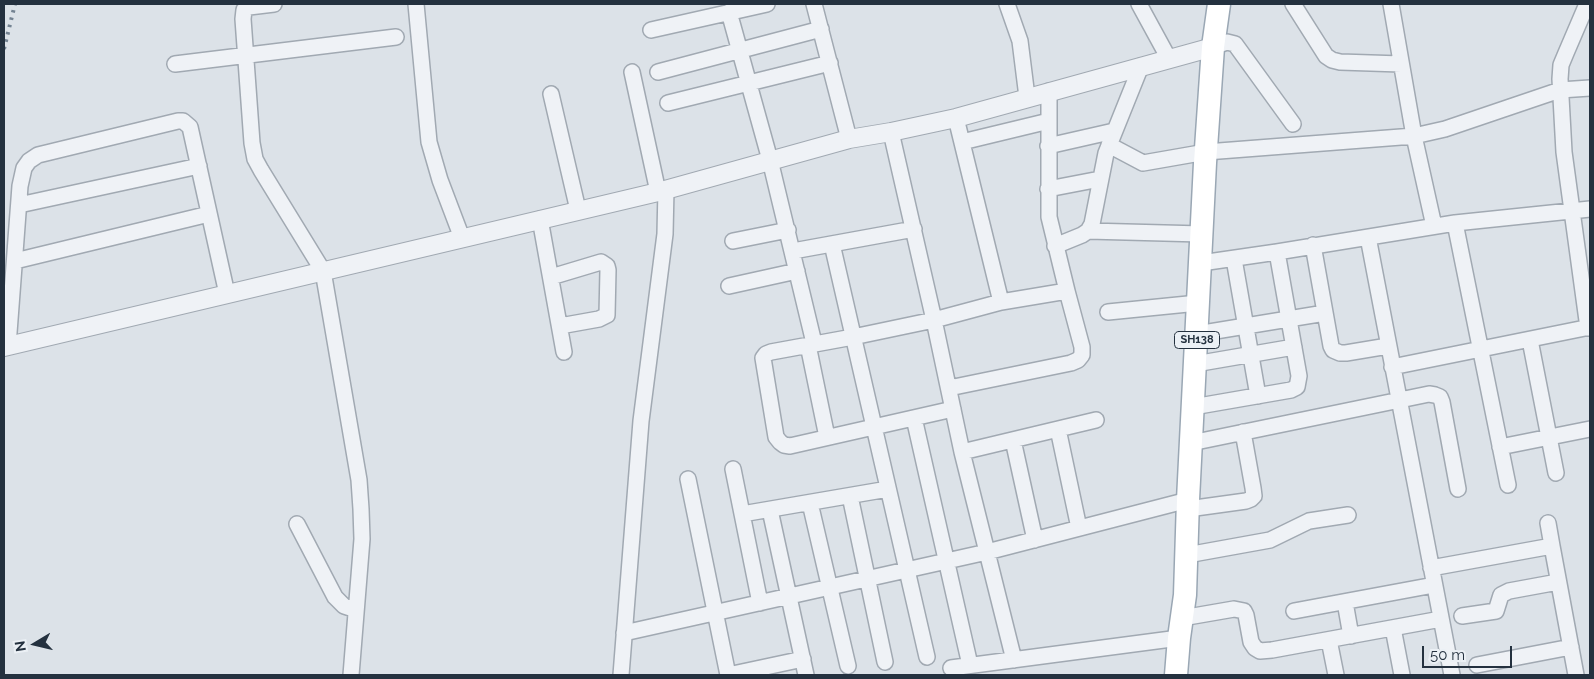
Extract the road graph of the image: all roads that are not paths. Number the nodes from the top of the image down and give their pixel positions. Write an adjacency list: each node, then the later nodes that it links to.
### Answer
1 (274, 4): 17 (street)
2 (416, 4): 60 (street)
3 (766, 4): 11 (street)
4 (814, 4): 12 (street)
5 (1008, 4): 30 (street)
6 (1139, 4): 18 (street)
7 (1219, 4): 15 (main road, SH138)
8 (1293, 4): 21 (street)
9 (1391, 4): 21 (street)
10 (1588, 4): 27 (street)
11 (729, 12): 13 (street); 16 (street)
12 (821, 29): 16 (street); 19 (street)
13 (651, 30)
14 (396, 37): 17 (street)
15 (1213, 47): 18 (street); 34 (street); 41 (main road, SH138)
16 (740, 51): 24 (street); 25 (street)
17 (245, 55): 20 (street); 70 (street)
18 (1169, 58): 22 (street)
19 (830, 63): 25 (street); 38 (street)
20 (175, 64)
21 (1401, 64): 36 (street)
22 (1142, 66): 28 (street); 37 (street)
23 (632, 72): 46 (street)
24 (658, 72)
25 (749, 83): 31 (street); 42 (street)
26 (1590, 88): 27 (street)
27 (1560, 90): 36 (street); 50 (street)
28 (1049, 91): 30 (street); 33 (street)
29 (551, 94): 48 (street)
30 (1027, 97): 32 (street)
31 (668, 103)
32 (956, 118): 35 (street); 39 (street)
33 (1049, 121): 39 (street); 40 (street)
34 (1293, 124)
35 (891, 132): 38 (street); 55 (street)
36 (1414, 136): 41 (street); 54 (street)
37 (1112, 138): 40 (street); 41 (street); 44 (street)
38 (849, 139): 42 (street)
39 (962, 142): 76 (street)
40 (1048, 146): 45 (street)
41 (1206, 152): 58 (main road, SH138)
42 (770, 160): 46 (street); 56 (street)
43 (199, 166): 47 (street); 47 (street); 51 (street)
44 (1100, 179): 45 (street); 57 (street)
45 (1048, 189): 63 (street)
46 (662, 190): 48 (street); 150 (street)
47 (19, 205): 68 (street)
48 (578, 210): 52 (street)
49 (1590, 210): 50 (street)
50 (1572, 212): 53 (street); 84 (street)
51 (209, 214): 68 (street); 75 (street)
52 (540, 219): 60 (street); 72 (street)
53 (1455, 223): 54 (street); 92 (street)
54 (1434, 226): 59 (street)
55 (914, 229): 62 (street); 81 (street)
56 (788, 230): 61 (street); 65 (street)
57 (1088, 231): 58 (street); 63 (street)
58 (1202, 234): 69 (main road, SH138)
59 (1368, 236): 64 (street); 89 (street)
60 (462, 238): 70 (street)
61 (733, 241)
62 (832, 244): 65 (street); 86 (street)
63 (1055, 246): 74 (street)
64 (1313, 246): 66 (street); 79 (street)
65 (792, 251): 71 (street)
66 (1277, 252): 67 (street); 80 (street)
67 (1234, 258): 69 (street); 83 (street)
68 (15, 261): 90 (street)
69 (1201, 263): 77 (main road, SH138)
70 (324, 271): 75 (street); 143 (street)
71 (797, 271): 73 (street); 88 (street)
72 (551, 277): 82 (street); 82 (street)
73 (729, 286)
74 (1067, 291): 76 (street); 97 (street)
75 (227, 294): 90 (street)
76 (1001, 302): 81 (street)
77 (1198, 303): 78 (street); 85 (main road, SH138)
78 (1108, 312)
79 (1325, 313): 80 (street); 89 (street)
80 (1288, 319): 83 (street); 91 (street)
81 (934, 320): 86 (street); 97 (street)
82 (560, 326): 93 (street)
83 (1246, 326): 85 (street); 94 (street)
84 (1589, 328): 87 (street)
85 (1197, 334): 95 (main road, SH138)
86 (853, 337): 88 (street); 104 (street)
87 (1530, 340): 92 (street); 109 (street)
88 (811, 344): 108 (street); 108 (street)
89 (1388, 346): 96 (street)
90 (6, 347)
91 (1294, 347): 94 (street); 98 (street)
92 (1480, 350): 96 (street); 112 (street)
93 (564, 352)
94 (1250, 355): 95 (street); 98 (street)
95 (1195, 364): 100 (main road, SH138)
96 (1392, 367): 99 (street)
97 (949, 388): 101 (street)
98 (1258, 396): 100 (street)
99 (1399, 401): 107 (street); 119 (street); 134 (street)
100 (1193, 407): 111 (main road, SH138)
101 (953, 409): 102 (street); 113 (street)
102 (914, 418): 104 (street); 133 (street)
103 (1096, 420): 105 (street)
104 (874, 427): 108 (street); 118 (street)
105 (1058, 429): 110 (street); 128 (street)
106 (1590, 429): 109 (street)
107 (1243, 432): 111 (street); 122 (street)
108 (827, 437)
109 (1549, 437): 112 (street); 115 (street)
110 (1012, 440): 113 (street); 129 (street)
111 (1191, 443): 122 (main road, SH138)
112 (1500, 447): 117 (street)
113 (962, 452): 131 (street)
114 (733, 469): 124 (street)
115 (1556, 473)
116 (688, 479): 145 (street)
117 (1508, 485)
118 (888, 489): 120 (street); 135 (street)
119 (1458, 489)
120 (850, 496): 121 (street); 136 (street)
121 (810, 502): 123 (street); 139 (street)
122 (1188, 505): 128 (street); 132 (main road, SH138)
123 (770, 510): 124 (street); 140 (street)
124 (742, 514): 142 (street)
125 (1348, 515): 132 (street)
126 (1548, 523): 130 (street)
127 (297, 524): 143 (street)
128 (1079, 528): 129 (street)
129 (1035, 540): 131 (street)
130 (1552, 546): 134 (street); 137 (street)
131 (987, 552): 133 (street); 156 (street)
132 (1187, 556): 148 (main road, SH138)
133 (946, 561): 135 (street); 160 (street)
134 (1431, 568): 138 (street)
135 (906, 569): 136 (street); 154 (street)
136 (867, 578): 139 (street); 157 (street)
137 (1558, 582): 146 (street); 153 (street)
138 (1434, 585): 141 (street); 147 (street)
139 (830, 587): 140 (street); 159 (street)
140 (789, 596): 142 (street); 155 (street)
141 (1345, 602): 144 (street); 151 (street)
142 (760, 603): 145 (street)
143 (356, 610): 162 (street)
144 (1294, 611)
145 (715, 613): 150 (street); 164 (street)
146 (1462, 616)
147 (1441, 619): 149 (street); 169 (street)
148 (1180, 628): 152 (street); 156 (street); 166 (main road, SH138)
149 (1393, 628): 151 (street); 168 (street)
150 (624, 633): 163 (street)
151 (1351, 636): 152 (street)
152 (1329, 640): 167 (street)
153 (1571, 647): 158 (street); 170 (street)
154 (927, 657)
155 (803, 659): 164 (street); 165 (street)
156 (1014, 660): 160 (street)
157 (885, 662)
158 (1477, 665)
159 (848, 666)
160 (970, 666): 161 (street)
161 (951, 668)
162 (351, 675)
163 (621, 675)
164 (728, 675)
165 (806, 675)
166 (1176, 675)
167 (1336, 675)
168 (1402, 675)
169 (1452, 675)
170 (1576, 675)

